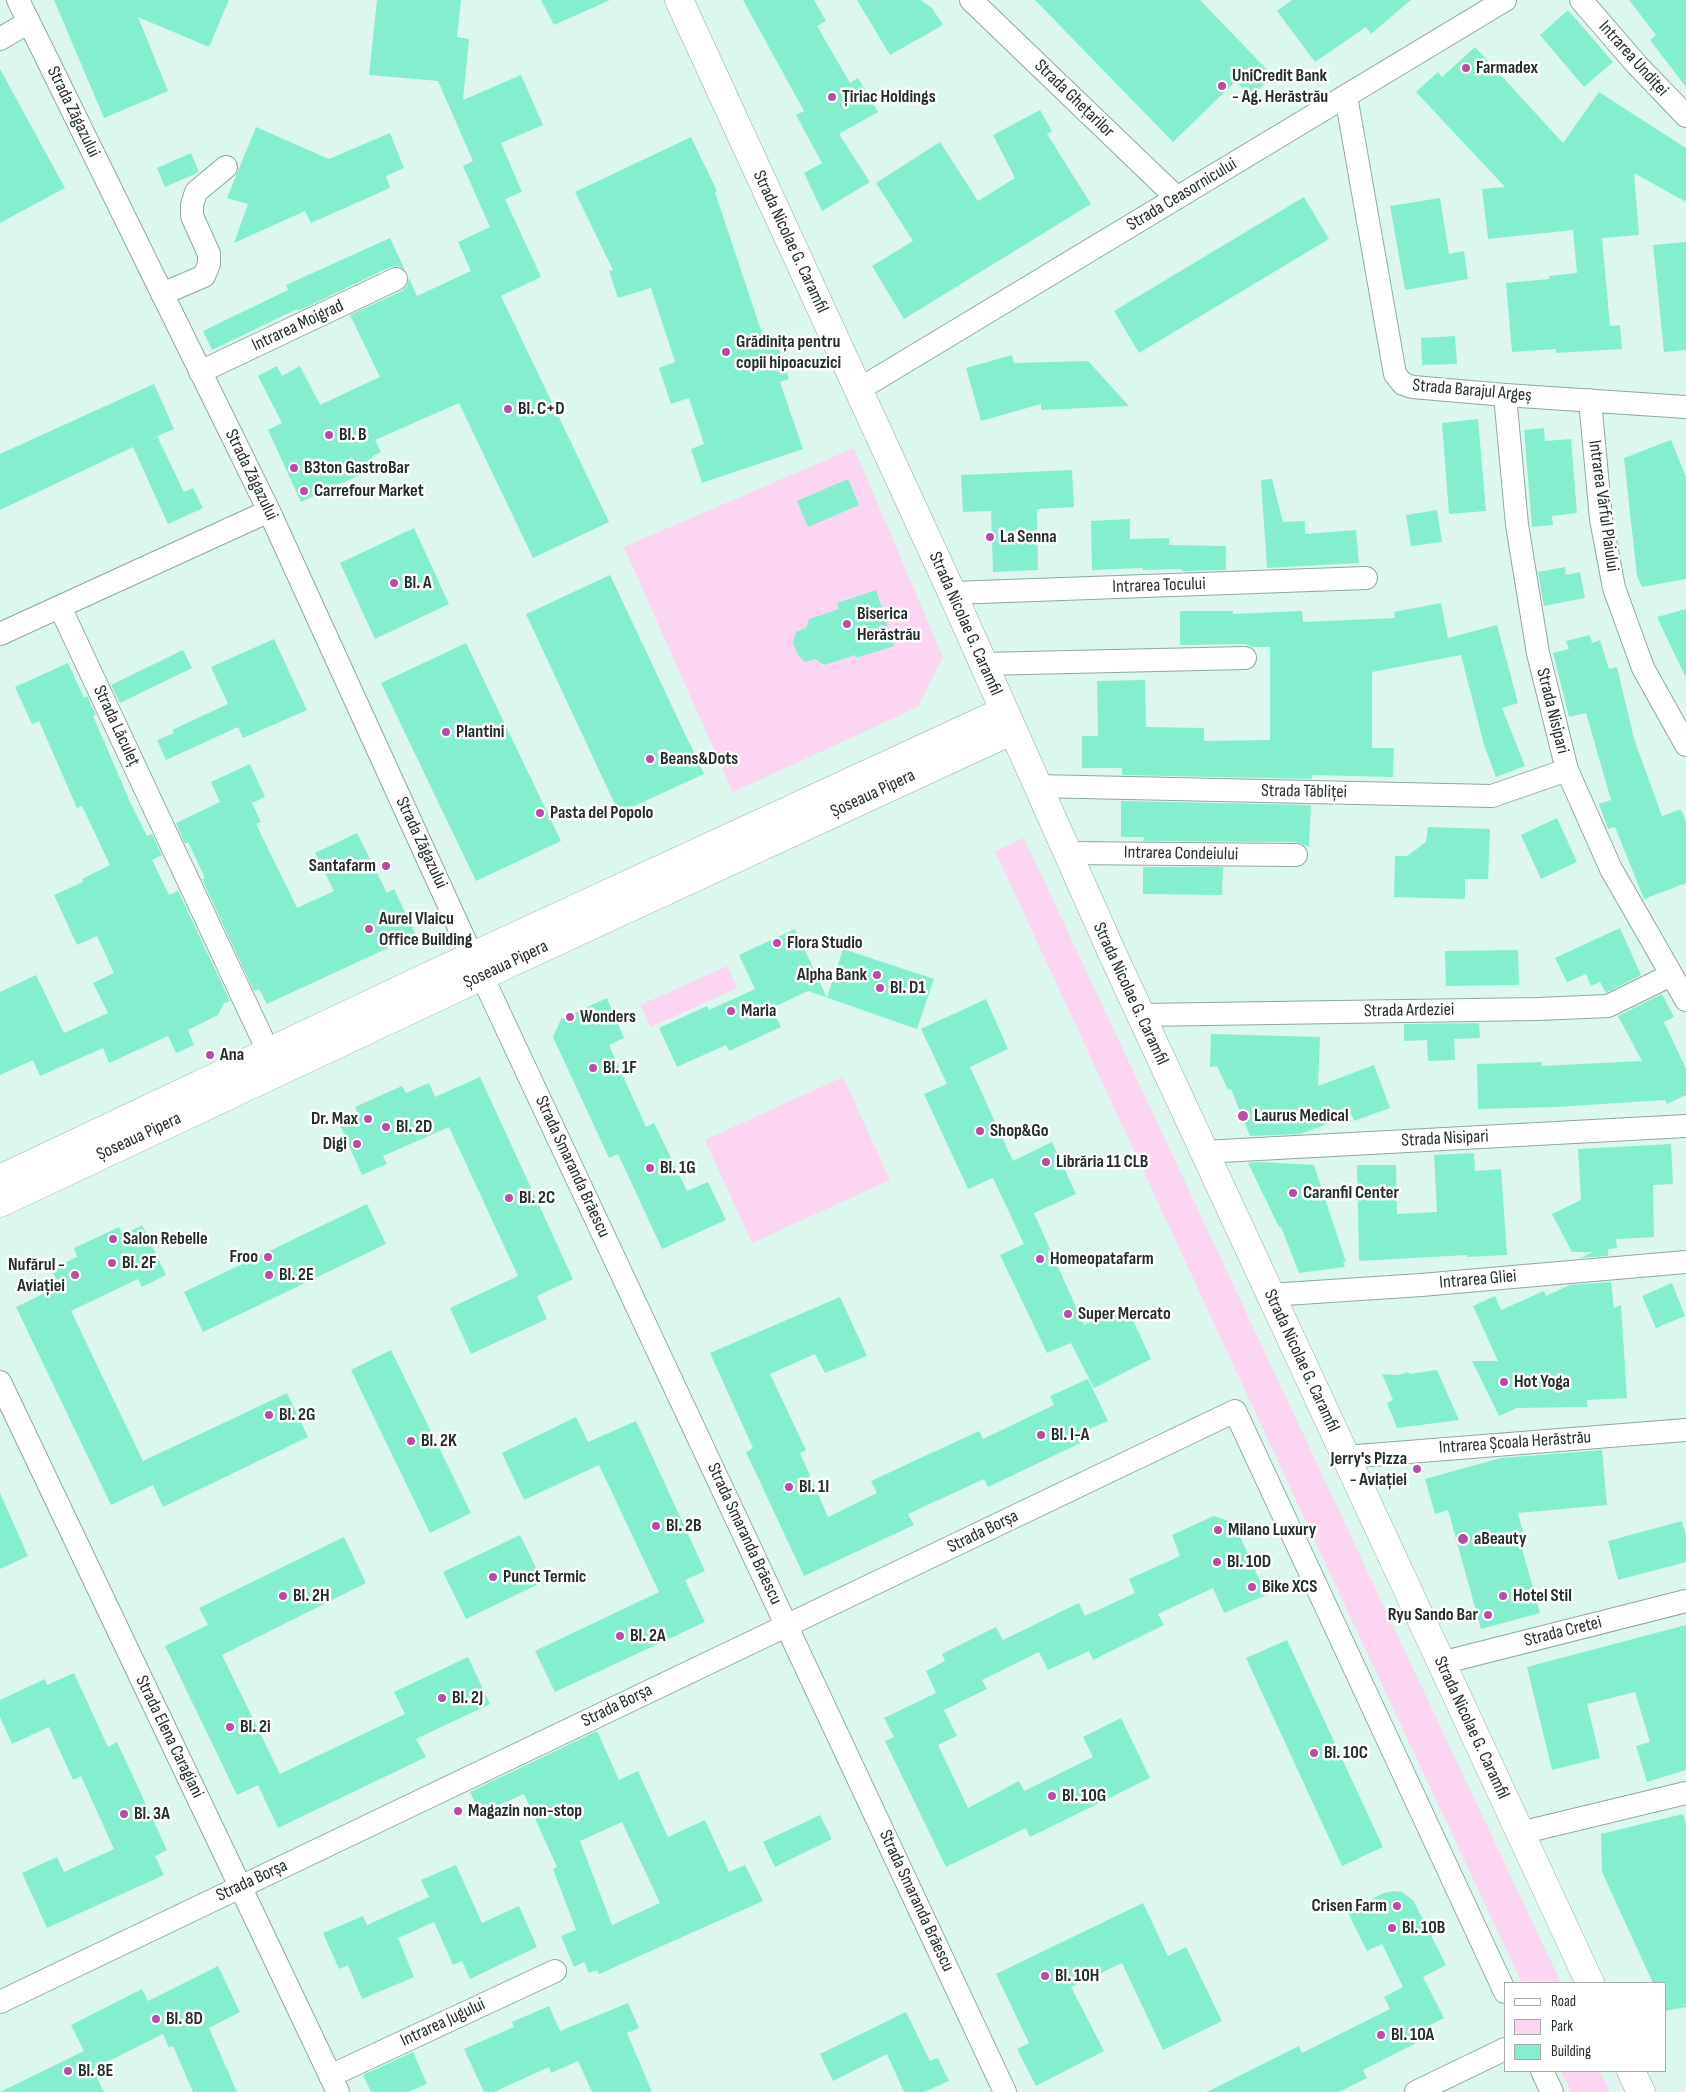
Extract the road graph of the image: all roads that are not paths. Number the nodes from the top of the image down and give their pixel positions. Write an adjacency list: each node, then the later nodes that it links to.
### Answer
1 (18, 0): 6 (street, Strada Zăgazului)
2 (679, 0): 15 (main road, Strada Nicolae G. Caramfil)
3 (971, 0): 11 (street, Strada Ghețarilor)
4 (1505, 0): 8 (street, Strada Ceasornicului)
5 (1581, 0): 9 (street, Intrarea Undiței)
6 (29, 22): 7 (street); 13 (street, Strada Zăgazului)
7 (0, 39)
8 (1346, 96): 11 (street, Strada Ceasornicului); 16 (street, Strada Barajul Argeș)
9 (1686, 116)
10 (226, 167): 13 (street)
11 (1177, 198): 15 (street, Strada Ceasornicului)
12 (396, 279): 14 (street, Intrarea Moigrad)
13 (162, 294): 14 (street, Strada Zăgazului)
14 (200, 372): 19 (street, Strada Zăgazului)
15 (858, 390): 21 (main road, Strada Nicolae G. Caramfil)
16 (1505, 395): 17 (street, Strada Barajul Argeș); 28 (street, Strada Nisipari)
17 (1590, 400): 18 (street, Strada Barajul Argeș); 27 (street, Intrarea Vârful Plaiului)
18 (1686, 407)
19 (269, 511): 22 (street); 32 (street, Strada Zăgazului)
20 (1366, 578): 21 (street, Intrarea Tocului)
21 (952, 593): 25 (main road, Strada Nicolae G. Caramfil)
22 (60, 607): 23 (street); 36 (street, Strada Lăculeț)
23 (0, 634)
24 (1245, 658): 25 (street)
25 (983, 664): 26 (main road, Strada Nicolae G. Caramfil)
26 (1008, 720): 29 (main road, Strada Nicolae G. Caramfil); 32 (main road, Șoseaua Pipera)
27 (1686, 745)
28 (1567, 770): 29 (street, Strada Tăbliței); 33 (street, Strada Nisipari)
29 (1037, 786): 30 (main road, Strada Nicolae G. Caramfil)
30 (1067, 853): 31 (street, Intrarea Condeiului); 35 (main road, Strada Nicolae G. Caramfil)
31 (1296, 855)
32 (477, 966): 36 (main road, Șoseaua Pipera); 40 (main road, Șoseaua Pipera); 47 (street, Strada Smaranda Brăescu)
33 (1671, 975): 34 (street, Strada Nisipari); 35 (street, Strada Ardeziei)
34 (1686, 1000)
35 (1140, 1015): 38 (main road, Strada Nicolae G. Caramfil)
36 (269, 1053): 39 (main road, Șoseaua Pipera)
37 (1686, 1126): 38 (street, Strada Nisipari)
38 (1203, 1152): 42 (main road, Strada Nicolae G. Caramfil)
39 (0, 1179)
40 (0, 1203)
41 (1686, 1262): 42 (street, Intrarea Gliei)
42 (1270, 1295): 45 (main road, Strada Nicolae G. Caramfil)
43 (0, 1382): 51 (street, Strada Elena Caragiani)
44 (1686, 1430): 45 (street, Intrarea Școala Herăstrău)
45 (1345, 1457): 48 (main road, Strada Nicolae G. Caramfil)
46 (1686, 1601): 48 (street, Strada Cretei)
47 (786, 1626): 51 (street, Strada Borșa); 54 (street, Strada Borșa); 60 (street, Strada Smaranda Brăescu)
48 (1441, 1663): 50 (main road, Strada Nicolae G. Caramfil)
49 (1686, 1793): 50 (street)
50 (1520, 1833): 53 (main road, Strada Nicolae G. Caramfil)
51 (241, 1886): 55 (street, Strada Borșa); 59 (street, Strada Elena Caragiani)
52 (555, 1971): 59 (street, Intrarea Jugului)
53 (1590, 1982)
54 (1504, 1990)
55 (0, 2002)
56 (1504, 2049): 61 (street)
57 (1542, 2072): 62 (street)
58 (1631, 2072): 63 (main road)
59 (334, 2084)
60 (1005, 2092)
61 (1416, 2092)
62 (1552, 2092)
63 (1641, 2092)

